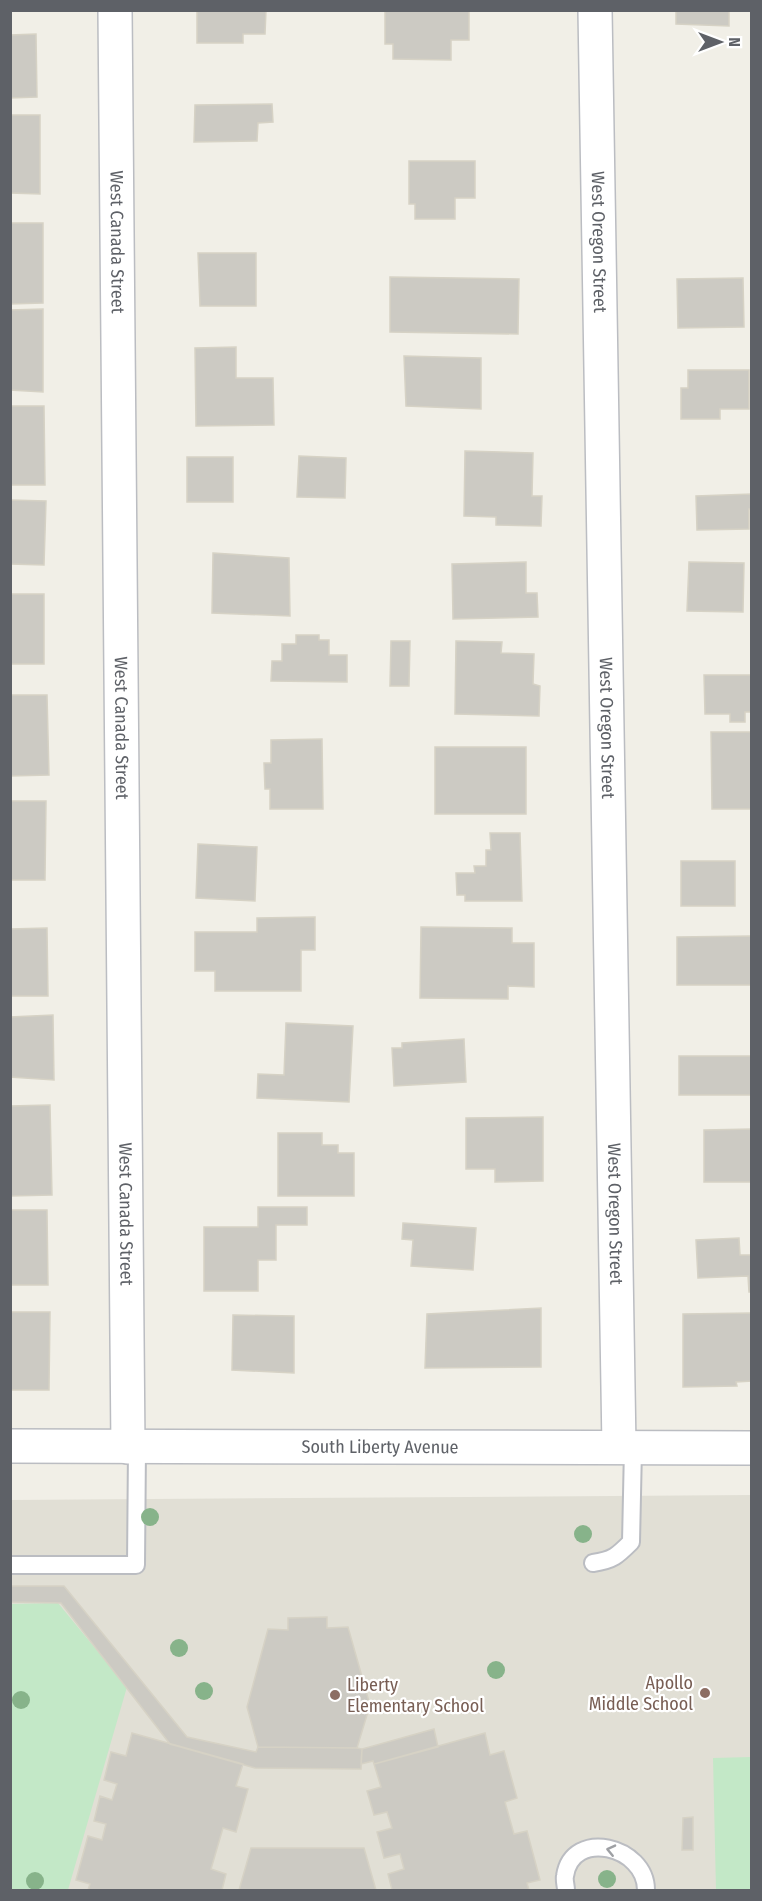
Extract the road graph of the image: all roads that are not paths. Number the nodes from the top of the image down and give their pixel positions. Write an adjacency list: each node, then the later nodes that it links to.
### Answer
1 (115, 10): 4 (street, West Canada Street)
2 (595, 10): 5 (street, West Oregon Street)
3 (10, 1446): 4 (street, South Liberty Avenue)
4 (133, 1446): 5 (street, South Liberty Avenue); 8 (lane)
5 (626, 1448): 6 (street, South Liberty Avenue); 7 (lane)
6 (752, 1448)
7 (593, 1563)
8 (10, 1565)
9 (566, 1890): 10 (lane, one-way to 9)
10 (646, 1890)

